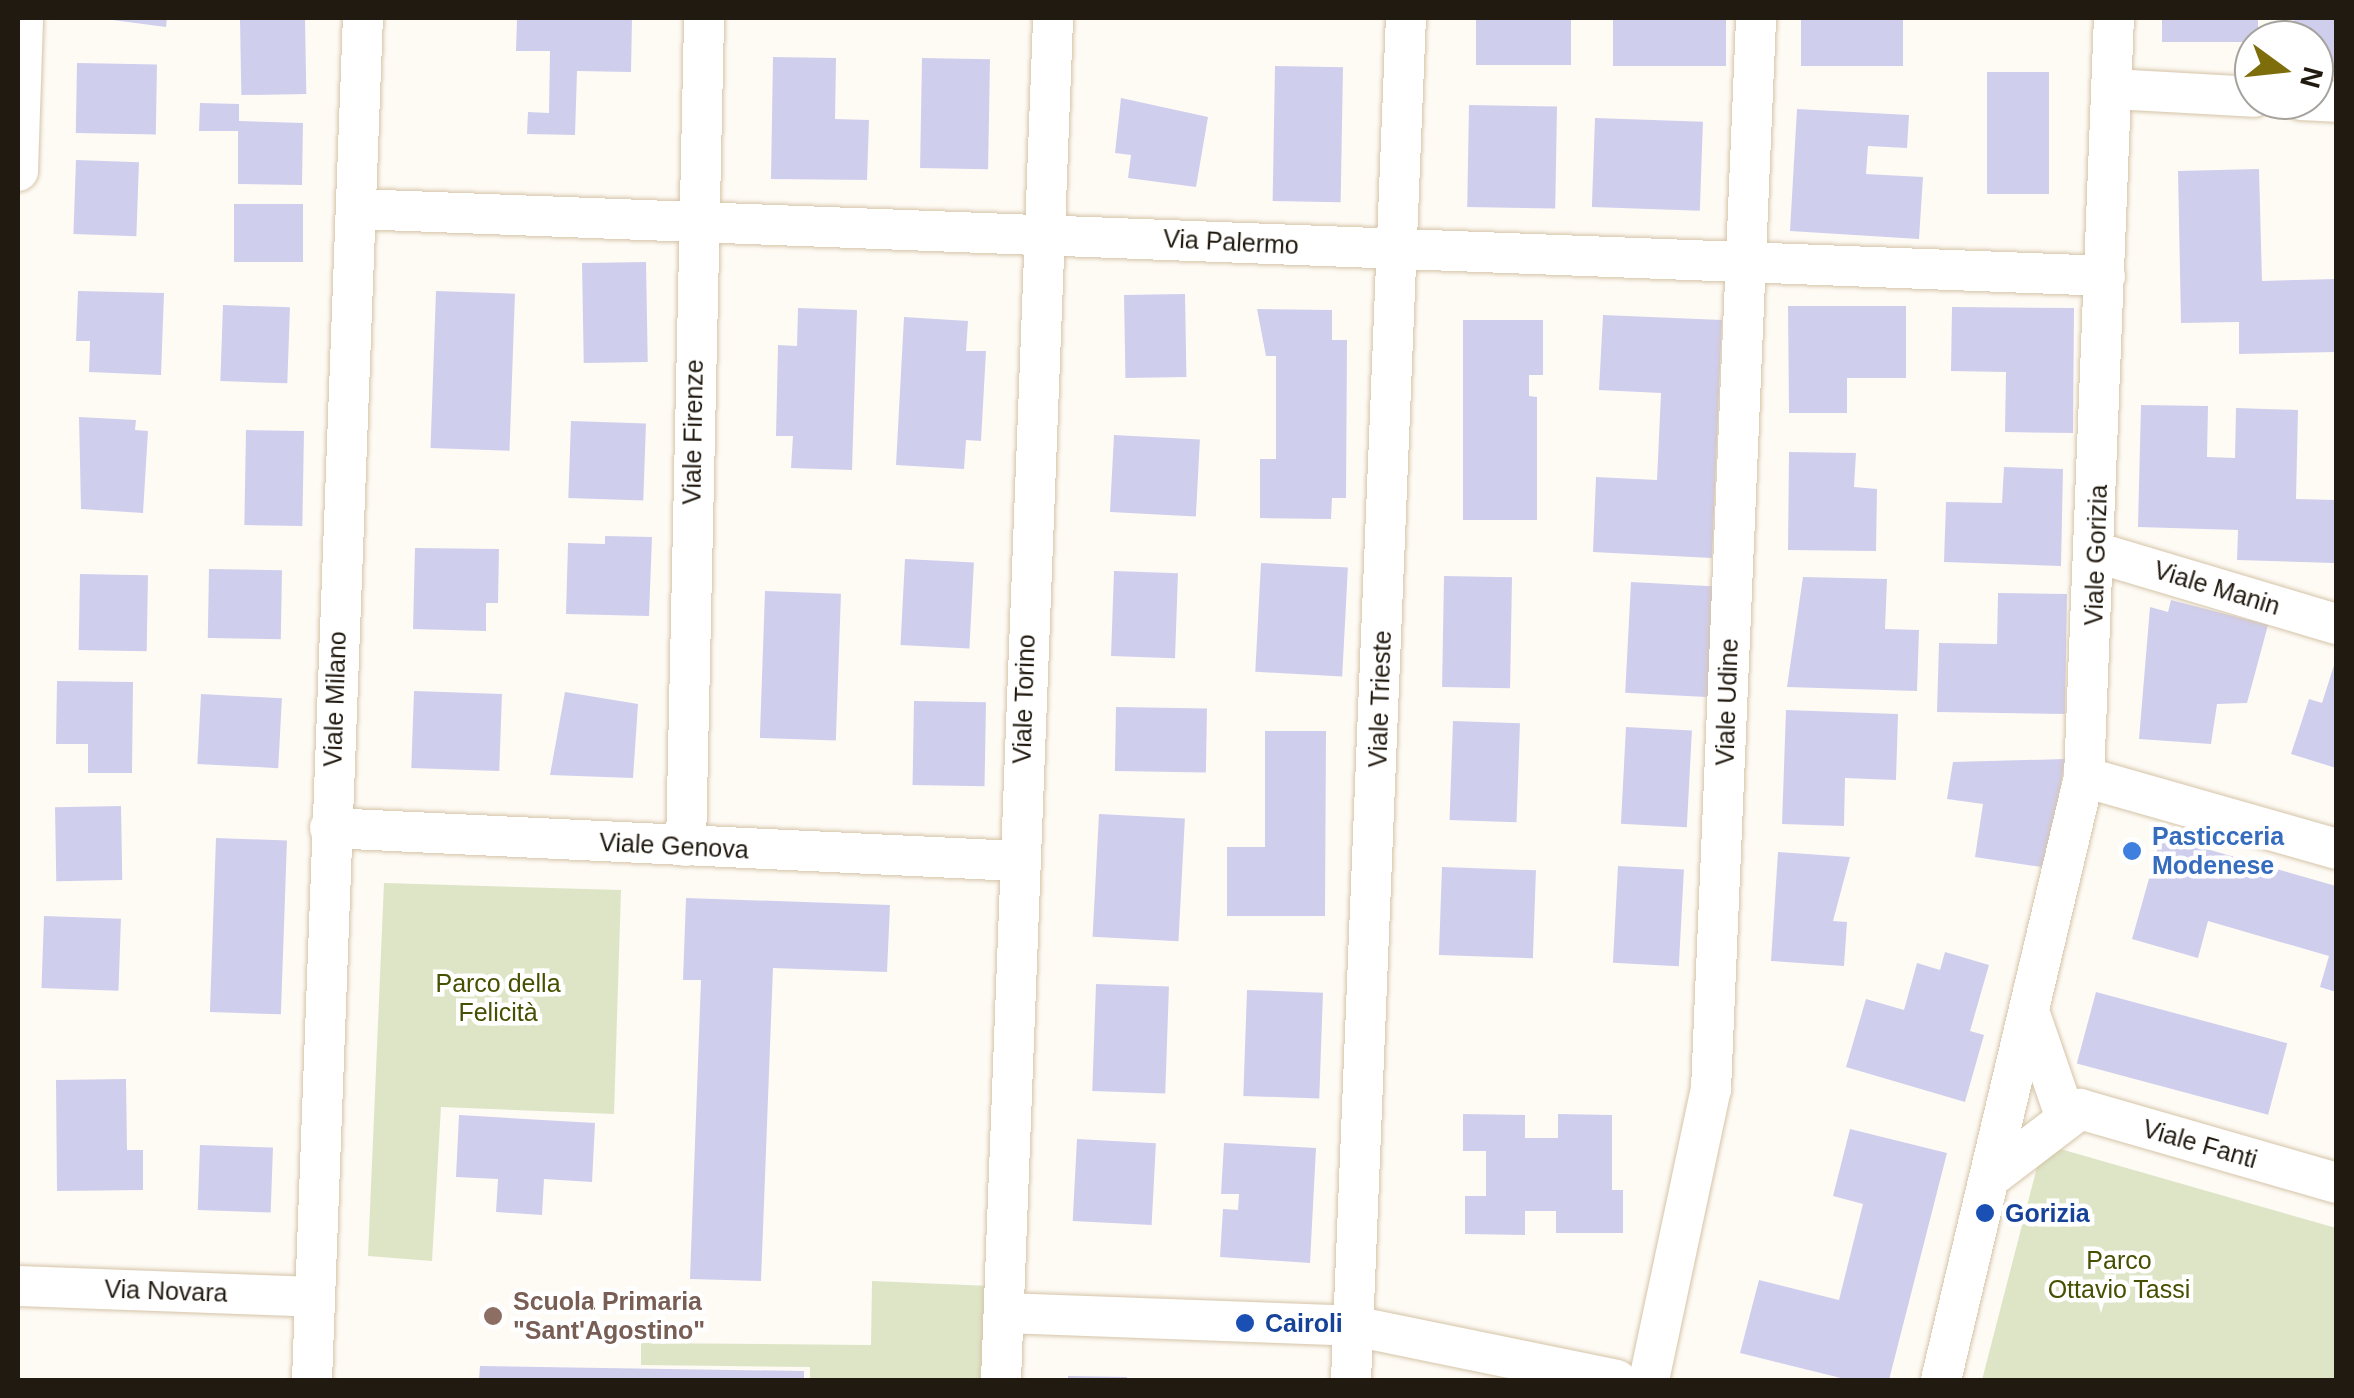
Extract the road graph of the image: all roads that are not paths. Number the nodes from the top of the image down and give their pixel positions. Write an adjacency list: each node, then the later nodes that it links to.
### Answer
1 (24, 18): 10 (street)
2 (363, 18): 11 (street, Viale Milano)
3 (704, 18): 12 (street, Viale Firenze)
4 (1053, 18): 13 (street, Viale Torino)
5 (1406, 18): 14 (street, Viale Trieste)
6 (1756, 18): 15 (street, Viale Udine)
7 (2114, 18): 8 (street, Viale Gorizia)
8 (2112, 89): 9 (street); 16 (street, Viale Gorizia)
9 (2234, 96)
10 (18, 171)
11 (356, 209): 12 (street, Via Palermo); 20 (street, Viale Milano)
12 (696, 225): 13 (street, Via Palermo); 21 (street, Viale Firenze)
13 (1044, 234): 14 (street, Via Palermo); 23 (street, Viale Torino)
14 (1399, 250): 15 (street, Via Palermo); 31 (street, Viale Trieste)
15 (1746, 265): 16 (street, Via Palermo); 36 (street, Viale Udine)
16 (2105, 276): 17 (street, Viale Gorizia)
17 (2098, 553): 18 (street, Viale Manin); 19 (street, Viale Gorizia)
18 (2336, 624)
19 (2084, 777): 22 (street); 24 (street, Viale Gorizia)
20 (330, 828): 21 (street, Viale Genova); 29 (street, Viale Milano)
21 (686, 846): 23 (street, Viale Genova)
22 (2336, 849)
23 (1017, 862): 30 (street, Viale Torino)
24 (2030, 1014): 25 (street); 26 (street, Viale Gorizia)
25 (2064, 1113): 26 (street); 27 (street, Viale Fanti)
26 (1996, 1173): 37 (street, Viale Gorizia)
27 (2336, 1183)
28 (18, 1286): 29 (street, Via Novara)
29 (315, 1297): 32 (street, Viale Milano)
30 (1004, 1314): 31 (street); 33 (street, Viale Torino)
31 (1354, 1326): 34 (street, Viale Trieste); 35 (street)
32 (312, 1380)
33 (1002, 1380)
34 (1352, 1380)
35 (1617, 1380)
36 (1649, 1380)
37 (1942, 1380)

